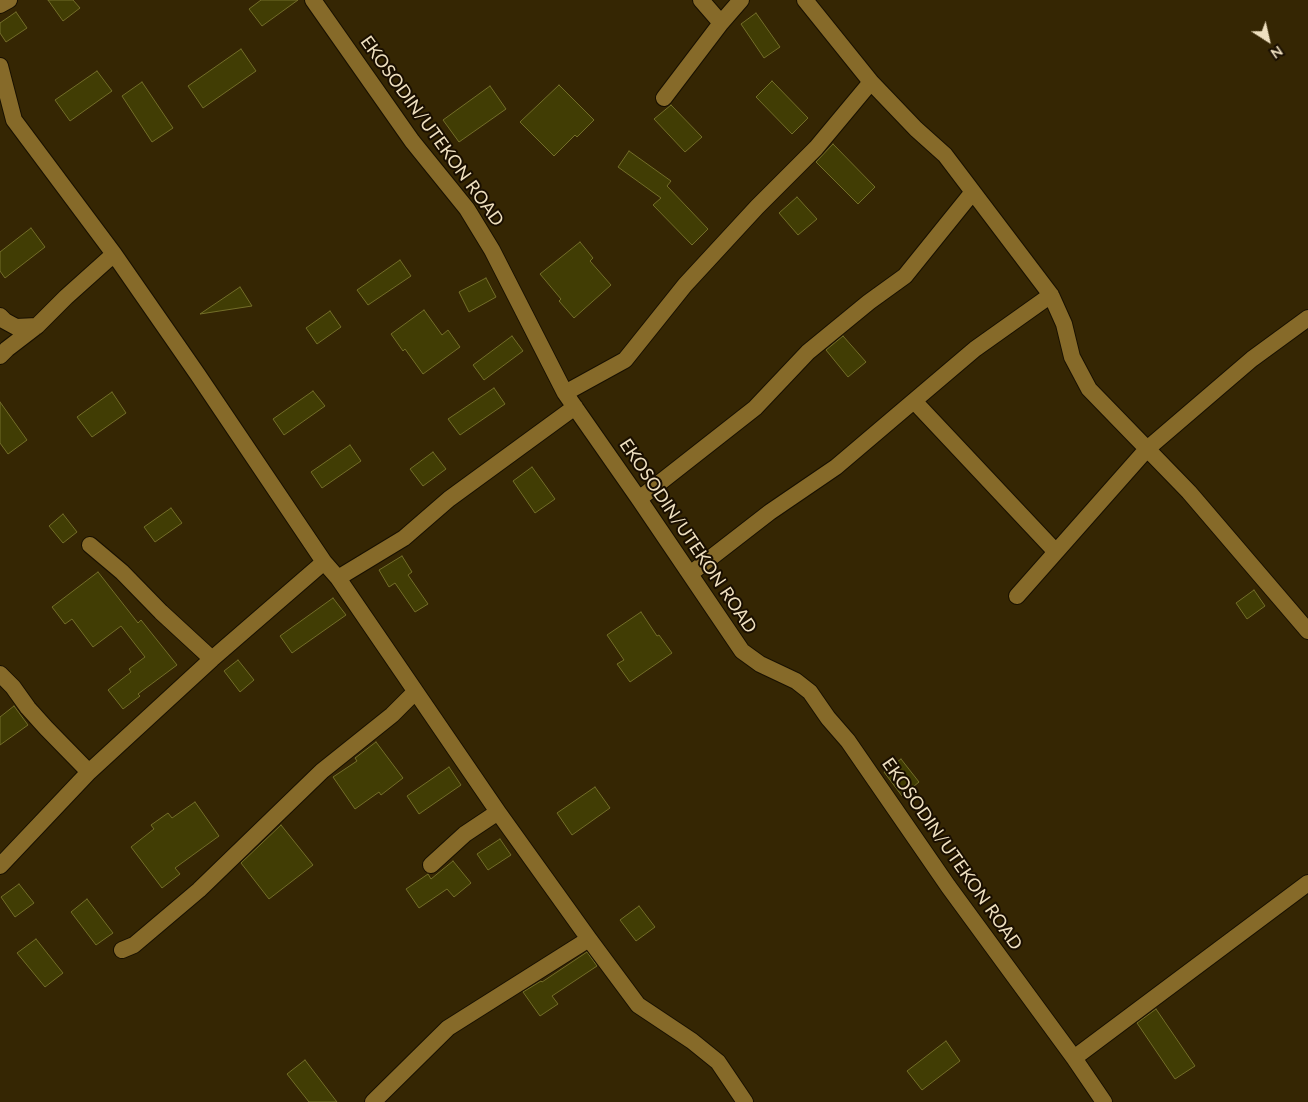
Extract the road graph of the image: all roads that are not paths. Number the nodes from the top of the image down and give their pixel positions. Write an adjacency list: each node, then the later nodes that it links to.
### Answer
1 (9, 0): 6 (street)
2 (313, 0): 18 (street, EKOSODIN/UTEKON ROAD)
3 (701, 0): 7 (street)
4 (741, 0): 7 (street)
5 (805, 0): 9 (street)
6 (0, 5)
7 (721, 22): 10 (street)
8 (0, 66): 12 (street)
9 (871, 82): 11 (street); 18 (street)
10 (664, 98)
11 (972, 193): 13 (street); 22 (street)
12 (114, 254): 16 (street); 25 (street)
13 (1051, 295): 19 (street); 21 (street)
14 (0, 316): 16 (street)
15 (1308, 318): 21 (street)
16 (37, 326): 17 (street)
17 (0, 356)
18 (565, 393): 20 (street, EKOSODIN/UTEKON ROAD)
19 (914, 401): 24 (street); 26 (street)
20 (575, 407): 22 (street, EKOSODIN/UTEKON ROAD); 27 (street)
21 (1147, 449): 24 (street); 29 (street)
22 (639, 498): 26 (street, EKOSODIN/UTEKON ROAD)
23 (90, 545): 30 (street)
24 (1056, 552): 28 (street)
25 (324, 562): 27 (street); 30 (street)
26 (690, 574): 40 (street, EKOSODIN/UTEKON ROAD)
27 (338, 578): 32 (street)
28 (1017, 596)
29 (1308, 631)
30 (212, 659): 33 (street)
31 (0, 674): 33 (street)
32 (415, 692): 34 (street); 39 (street)
33 (89, 772): 36 (street)
34 (498, 812): 35 (street); 38 (street)
35 (431, 865)
36 (0, 866)
37 (1308, 883): 40 (street)
38 (589, 939): 41 (street); 42 (street)
39 (122, 950)
40 (1074, 1058): 43 (street, EKOSODIN/UTEKON ROAD)
41 (373, 1102)
42 (745, 1102)
43 (1104, 1102)

